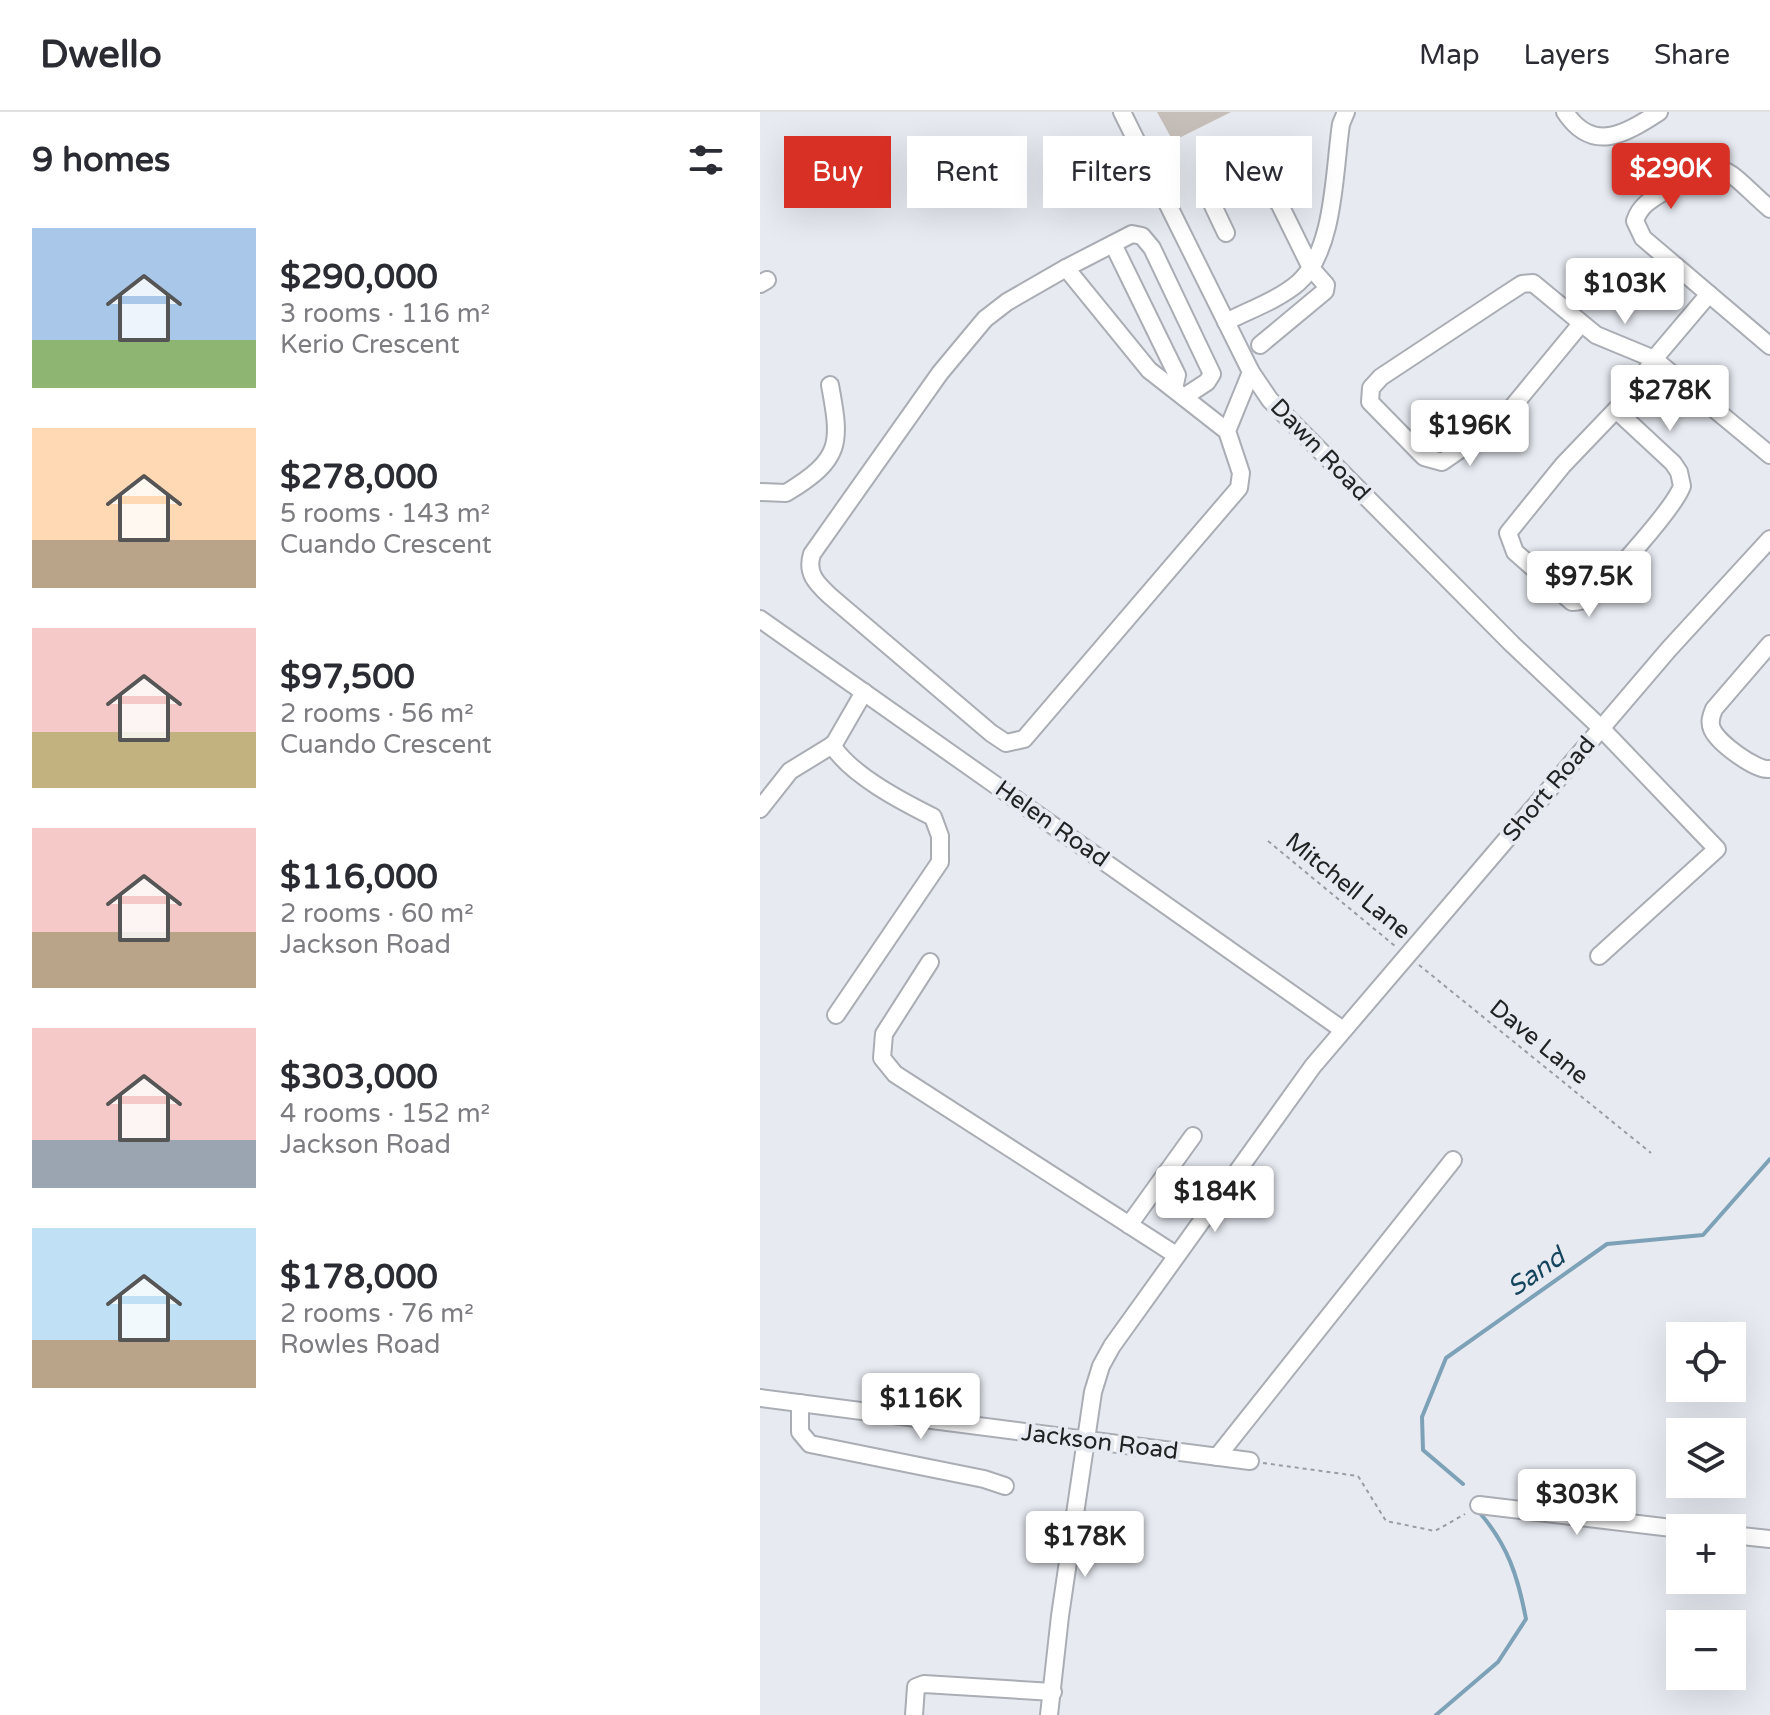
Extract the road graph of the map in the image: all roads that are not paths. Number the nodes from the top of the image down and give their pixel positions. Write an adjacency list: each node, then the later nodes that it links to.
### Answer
1 (1122, 112): 11 (street, Dawn Road)
2 (1346, 112): 9 (street)
3 (1565, 112): 4 (street)
4 (1659, 112)
5 (1770, 209): 10 (street)
6 (1226, 233): 9 (street)
7 (1113, 244): 8 (street); 18 (street); 18 (street)
8 (1066, 268): 18 (street); 20 (street)
9 (1311, 268): 11 (street); 13 (street)
10 (1709, 294): 14 (street); 15 (street)
11 (1226, 322): 16 (street, Dawn Road)
12 (1580, 325): 12 (street); 15 (street)
13 (1260, 345)
14 (1770, 346)
15 (1654, 359): 19 (street); 21 (street)
16 (1251, 372): 20 (street); 29 (street, Dawn Road)
17 (830, 385): 22 (street)
18 (1179, 393): 20 (street)
19 (1616, 410): 19 (street)
20 (1227, 431)
21 (1767, 456)
22 (760, 492)
23 (1770, 524): 25 (street, Short Road)
24 (1770, 539): 25 (street, Short Road)
25 (1757, 550): 29 (street, Short Road)
26 (760, 619): 28 (street, Helen Road)
27 (1770, 644): 31 (street)
28 (864, 692): 30 (street); 36 (street, Helen Road)
29 (1601, 728): 33 (street, Dawn Road); 36 (street, Short Road)
30 (832, 745): 32 (street); 35 (street)
31 (1770, 769)
32 (760, 809)
33 (1599, 956)
34 (930, 962): 39 (street)
35 (836, 1015)
36 (1343, 1030): 40 (street, Short Road)
37 (1193, 1136): 39 (street)
38 (1453, 1160): 44 (street)
39 (1129, 1225): 40 (street)
40 (1176, 1255): 43 (street, Short Road)
41 (760, 1398): 42 (street, Jackson Road)
42 (800, 1403): 43 (street, Jackson Road); 46 (street)
43 (1086, 1439): 44 (street, Jackson Road); 51 (street, Short Road)
44 (1217, 1457): 45 (street, Jackson Road)
45 (1250, 1461)
46 (1005, 1486)
47 (1479, 1505): 48 (street)
48 (1666, 1527)
49 (1746, 1536): 50 (street)
50 (1770, 1539)
51 (1053, 1692): 52 (street); 53 (street, Short Road)
52 (914, 1715)
53 (1049, 1715)

